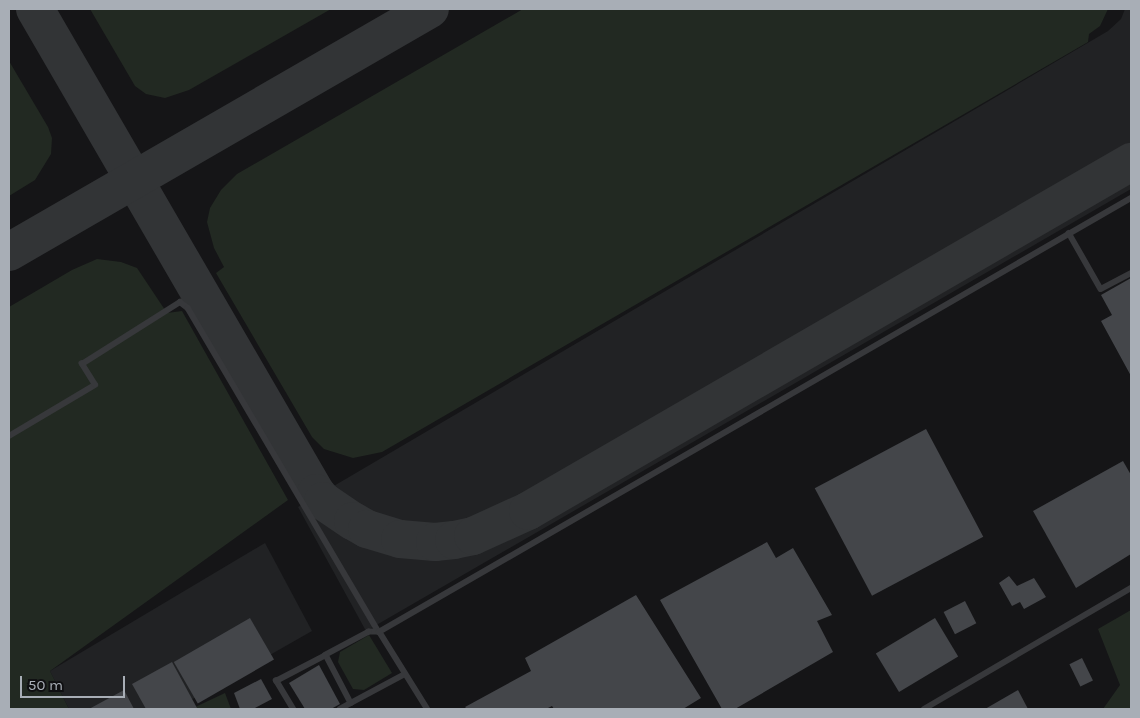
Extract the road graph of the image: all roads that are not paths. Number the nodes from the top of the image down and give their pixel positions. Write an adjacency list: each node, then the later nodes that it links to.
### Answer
1 (1131, 198): 2 (lane)
2 (1069, 234): 3 (lane); 6 (lane)
3 (1131, 273)
4 (9, 436): 6 (lane)
5 (1131, 588): 13 (lane)
6 (379, 632): 7 (lane); 8 (lane)
7 (326, 655): 9 (lane); 10 (lane)
8 (405, 674): 9 (lane); 12 (lane)
9 (351, 703): 11 (lane)
10 (292, 709)
11 (340, 709)
12 (427, 709)
13 (924, 709)

